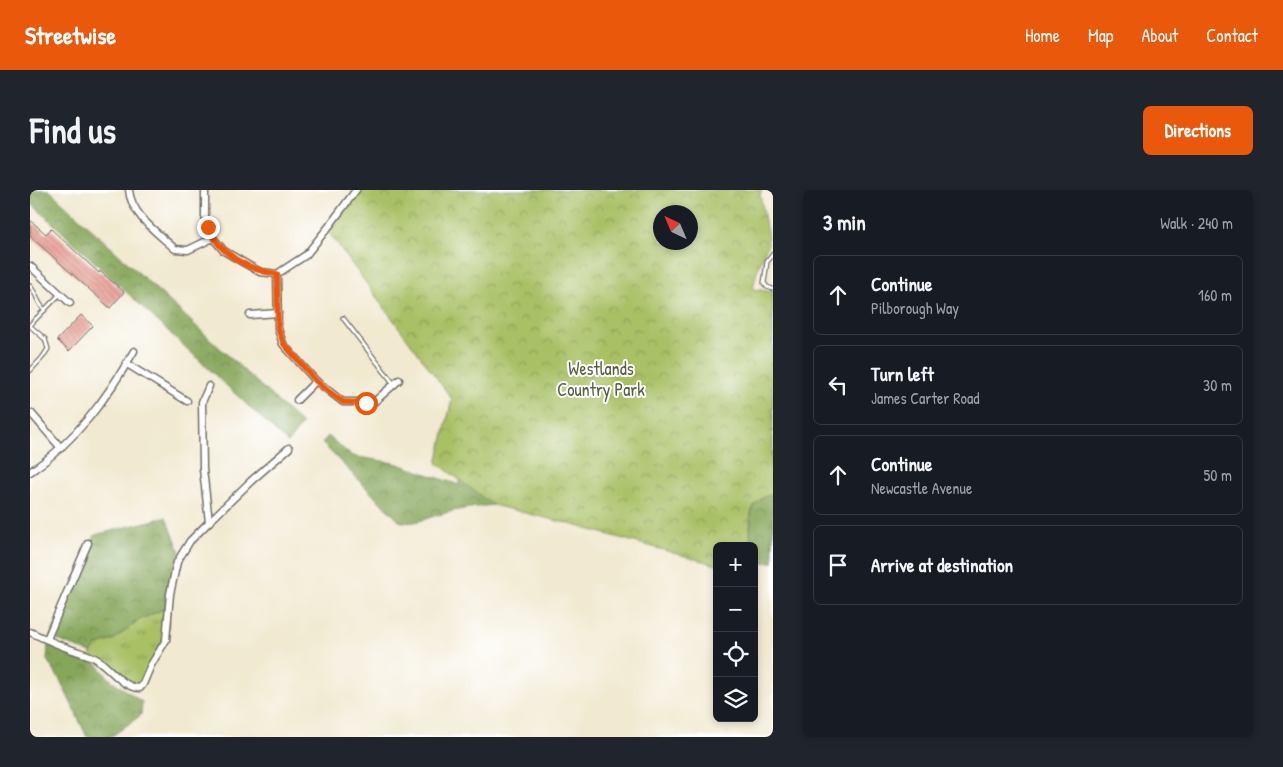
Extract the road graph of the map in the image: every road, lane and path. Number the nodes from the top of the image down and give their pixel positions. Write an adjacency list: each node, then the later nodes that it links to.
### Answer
1 (129, 190): 4 (street)
2 (206, 190): 4 (street)
3 (356, 190): 7 (street)
4 (213, 238): 7 (street)
5 (773, 254): 9 (lane)
6 (30, 266): 10 (street)
7 (277, 274): 13 (street)
8 (30, 286): 12 (lane)
9 (773, 289)
10 (60, 294): 11 (street); 12 (lane)
11 (70, 303)
12 (45, 310): 16 (lane)
13 (278, 313): 14 (street); 20 (street)
14 (250, 315)
15 (343, 318): 21 (lane)
16 (30, 326): 19 (lane)
17 (134, 351): 18 (street)
18 (127, 364): 24 (street); 26 (street)
19 (30, 371)
20 (316, 381): 21 (street); 23 (street)
21 (396, 383)
22 (209, 386): 29 (street)
23 (298, 400)
24 (187, 401)
25 (31, 413): 26 (street)
26 (61, 448): 28 (street)
27 (290, 448): 29 (street)
28 (30, 472)
29 (209, 522): 32 (street)
30 (88, 543): 32 (street)
31 (30, 632): 32 (street)
32 (47, 639)

